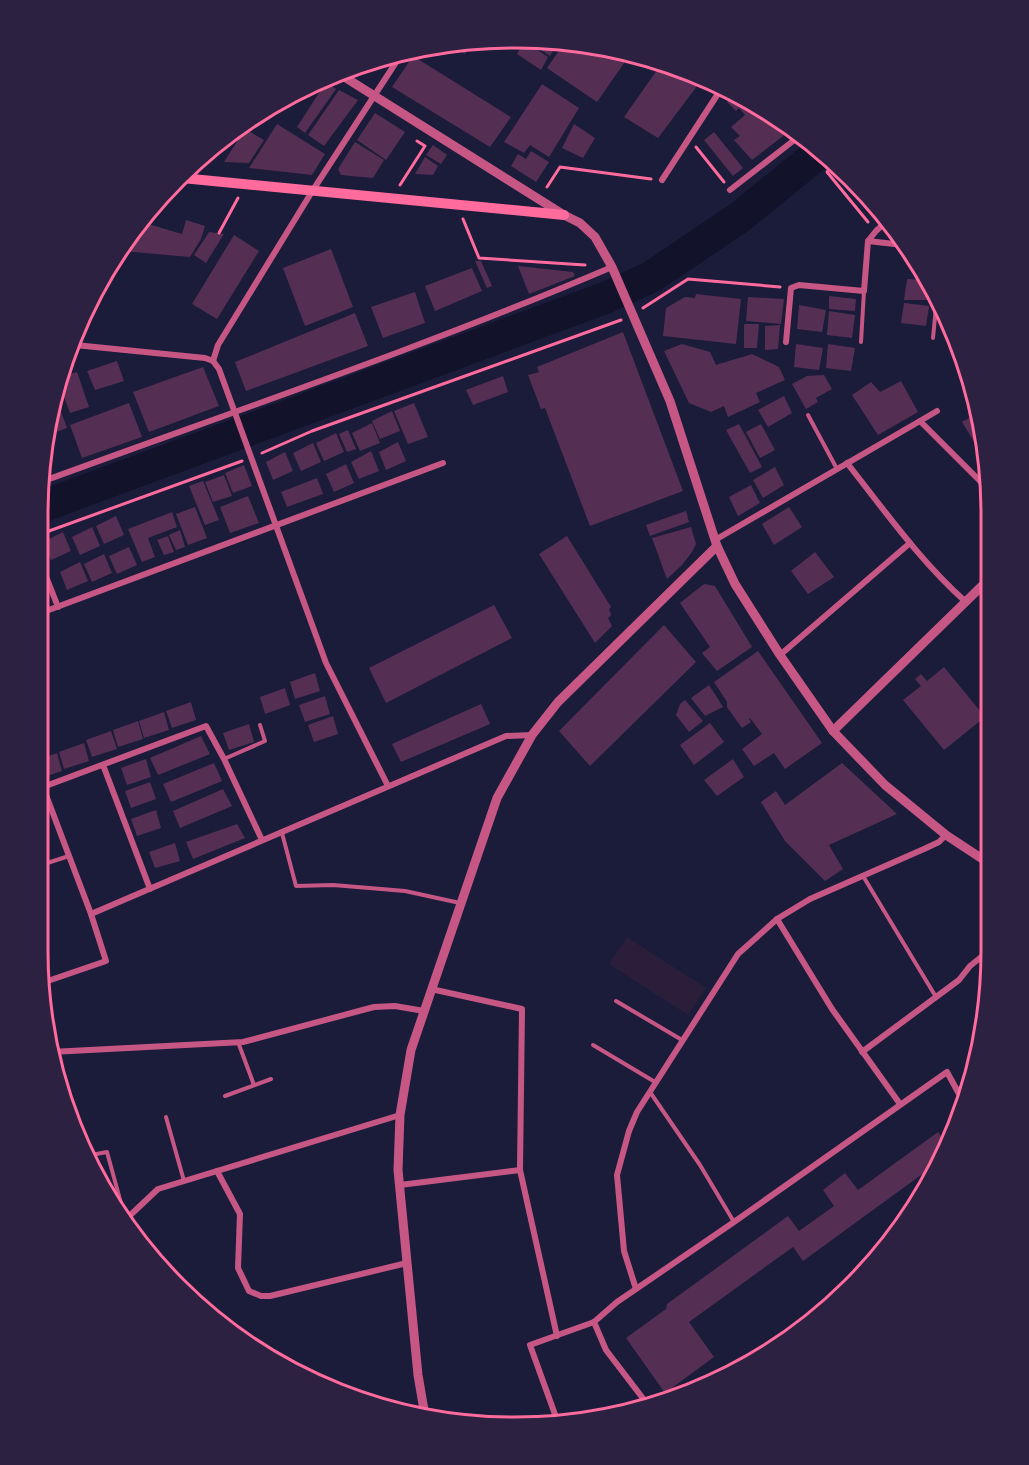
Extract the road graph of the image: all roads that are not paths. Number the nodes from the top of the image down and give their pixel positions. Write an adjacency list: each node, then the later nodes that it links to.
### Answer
1 (395, 64): 4 (street)
2 (348, 79): 4 (street)
3 (717, 94): 7 (street)
4 (375, 96): 8 (street); 10 (street)
5 (793, 141): 9 (street)
6 (191, 179): 8 (main road)
7 (662, 180)
8 (313, 190): 10 (main road); 21 (street)
9 (730, 190)
10 (564, 215): 14 (street)
11 (881, 226): 12 (street)
12 (868, 241): 13 (street); 15 (street)
13 (894, 244)
14 (613, 270): 23 (street); 32 (street)
15 (864, 291): 18 (street); 19 (lane)
16 (935, 313): 17 (lane)
17 (933, 338)
18 (786, 342)
19 (861, 342)
20 (80, 346): 21 (street)
21 (213, 361): 23 (street)
22 (937, 411): 25 (street)
23 (234, 413): 29 (street); 31 (street)
24 (808, 415): 28 (lane)
25 (920, 421): 27 (street); 30 (street)
26 (443, 463): 31 (street)
27 (847, 463): 28 (street); 33 (street)
28 (837, 469): 32 (street)
29 (50, 479)
30 (980, 481)
31 (276, 525): 37 (street); 46 (street)
32 (716, 543): 39 (street); 42 (street)
33 (910, 543): 36 (street); 39 (street)
34 (48, 582): 37 (street)
35 (981, 587): 36 (street)
36 (966, 602): 41 (street)
37 (58, 607): 38 (street)
38 (48, 610)
39 (780, 655): 41 (street)
40 (260, 725): 43 (lane)
41 (833, 731): 49 (street)
42 (532, 735): 46 (street); 56 (street)
43 (224, 759): 44 (street); 50 (street)
44 (104, 765): 45 (street); 55 (street)
45 (48, 786)
46 (388, 786): 48 (street)
47 (48, 801): 51 (street)
48 (281, 832): 50 (street); 56 (lane)
49 (946, 835): 52 (street); 54 (street)
50 (262, 840): 55 (street)
51 (69, 856): 53 (lane); 57 (street)
52 (981, 858)
53 (48, 863)
54 (863, 876): 58 (street); 62 (lane)
55 (150, 889): 57 (street)
56 (460, 903): 61 (street)
57 (91, 914): 60 (street)
58 (777, 919): 65 (street); 69 (street)
59 (981, 957): 62 (street)
60 (49, 981)
61 (431, 989): 64 (street); 80 (street)
62 (936, 997): 69 (street)
63 (616, 1000): 65 (lane)
64 (424, 1011): 66 (street); 77 (street)
65 (683, 1040): 71 (street)
66 (238, 1042): 68 (street); 72 (lane)
67 (593, 1045): 71 (lane)
68 (59, 1052)
69 (862, 1052): 76 (street)
70 (271, 1079): 72 (lane)
71 (656, 1083): 73 (street)
72 (254, 1085): 75 (lane)
73 (650, 1092): 86 (lane); 88 (street)
74 (958, 1093): 76 (street)
75 (225, 1096)
76 (900, 1104): 86 (street)
77 (400, 1115): 81 (street); 83 (street)
78 (166, 1117): 82 (lane)
79 (95, 1154): 84 (lane)
80 (520, 1170): 83 (street); 90 (street)
81 (218, 1171): 82 (street); 87 (street)
82 (184, 1181): 85 (street)
83 (400, 1185): 87 (street)
84 (118, 1196)
85 (130, 1214)
86 (734, 1222): 88 (street)
87 (407, 1263): 92 (street)
88 (636, 1289): 89 (street)
89 (594, 1322): 90 (street); 91 (street)
90 (557, 1336): 93 (street)
91 (643, 1399)
92 (424, 1408)
93 (554, 1415)

